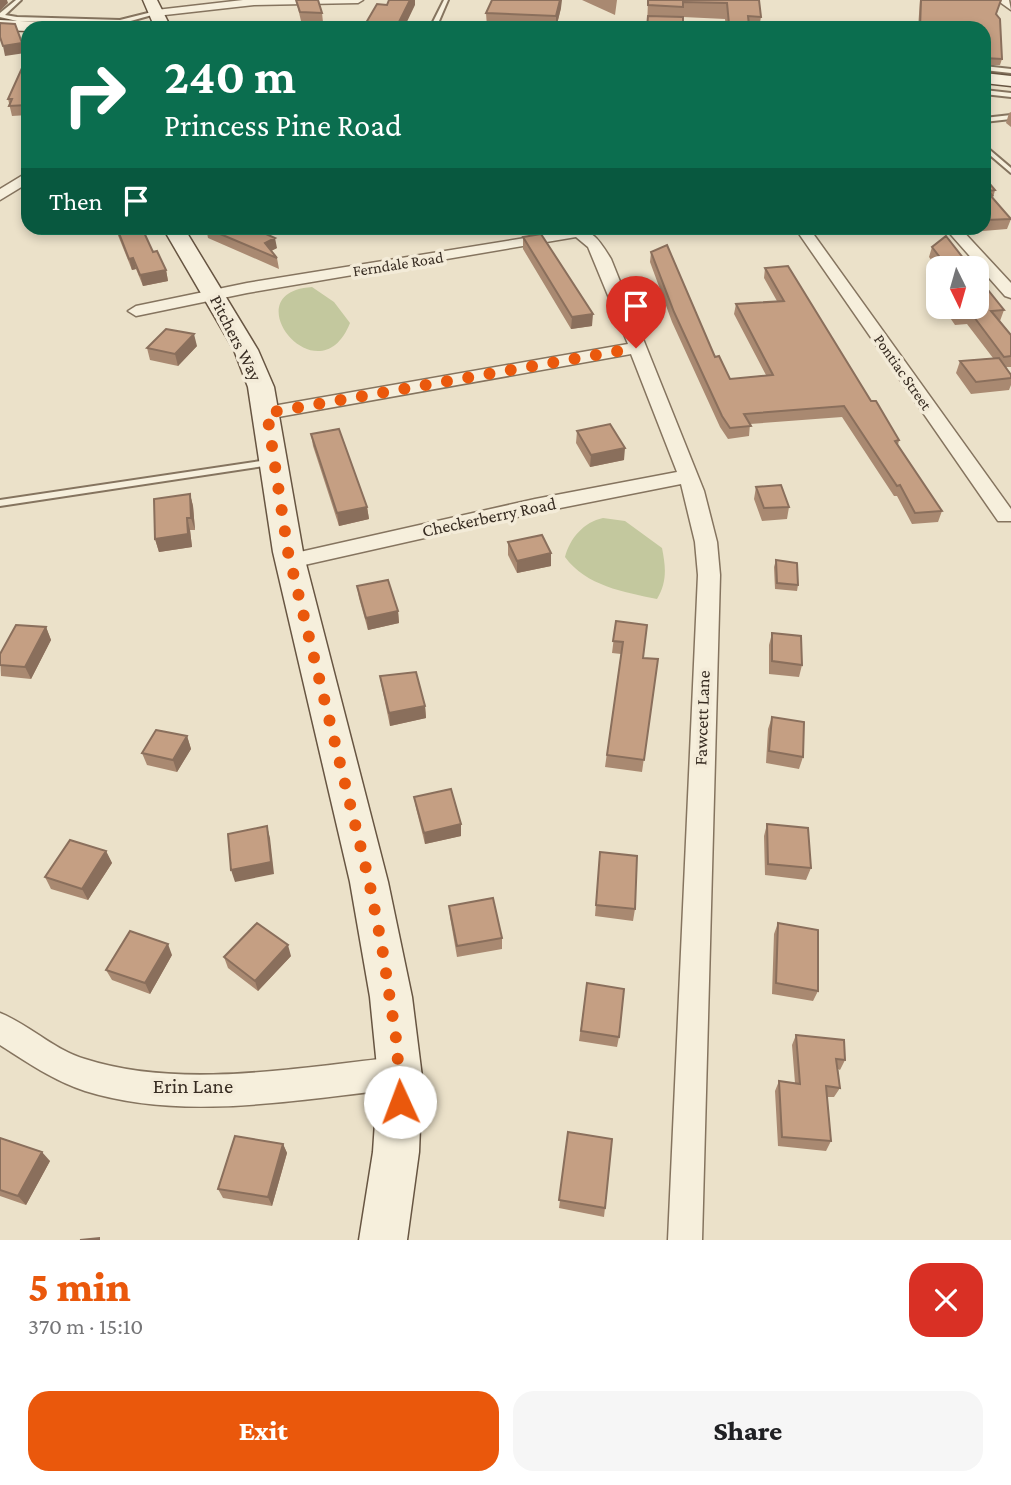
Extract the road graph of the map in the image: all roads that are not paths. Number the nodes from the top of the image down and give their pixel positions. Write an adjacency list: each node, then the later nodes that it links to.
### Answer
1 (19, 0): 8 (lane)
2 (358, 0): 5 (street)
3 (446, 0): 11 (lane)
4 (1002, 0): 6 (street)
5 (254, 1): 7 (street)
6 (1011, 7)
7 (156, 14): 10 (lane)
8 (5, 20): 9 (lane)
9 (86, 21)
10 (124, 21)
11 (436, 21)
12 (991, 69): 13 (lane)
13 (1011, 71)
14 (991, 82): 16 (main road)
15 (991, 92): 16 (lane)
16 (1010, 92)
17 (1011, 117): 18 (lane)
18 (991, 119)
19 (991, 153): 20 (lane)
20 (1011, 172)
21 (21, 181): 22 (street)
22 (0, 196)
23 (178, 235): 28 (main road, Pitchers Way)
24 (549, 235): 28 (street, Ferndale Road)
25 (583, 235): 31 (street, Fawcett Lane)
26 (807, 235): 36 (street, Pontiac Street)
27 (958, 235): 29 (street)
28 (214, 293): 30 (street, Ferndale Road); 32 (main road, Pitchers Way)
29 (1011, 293)
30 (136, 311)
31 (636, 348): 32 (street); 34 (street, Fawcett Lane)
32 (267, 413): 33 (main road, Pitchers Way)
33 (274, 462): 35 (lane); 37 (main road, Pitchers Way)
34 (688, 476): 37 (street, Checkerberry Road); 41 (street, Fawcett Lane)
35 (0, 503)
36 (1005, 516)
37 (290, 561): 39 (main road, Pitchers Way)
38 (0, 1028): 39 (street, Erin Lane)
39 (399, 1073): 40 (main road, Pitchers Way)
40 (383, 1240)
41 (685, 1240)

